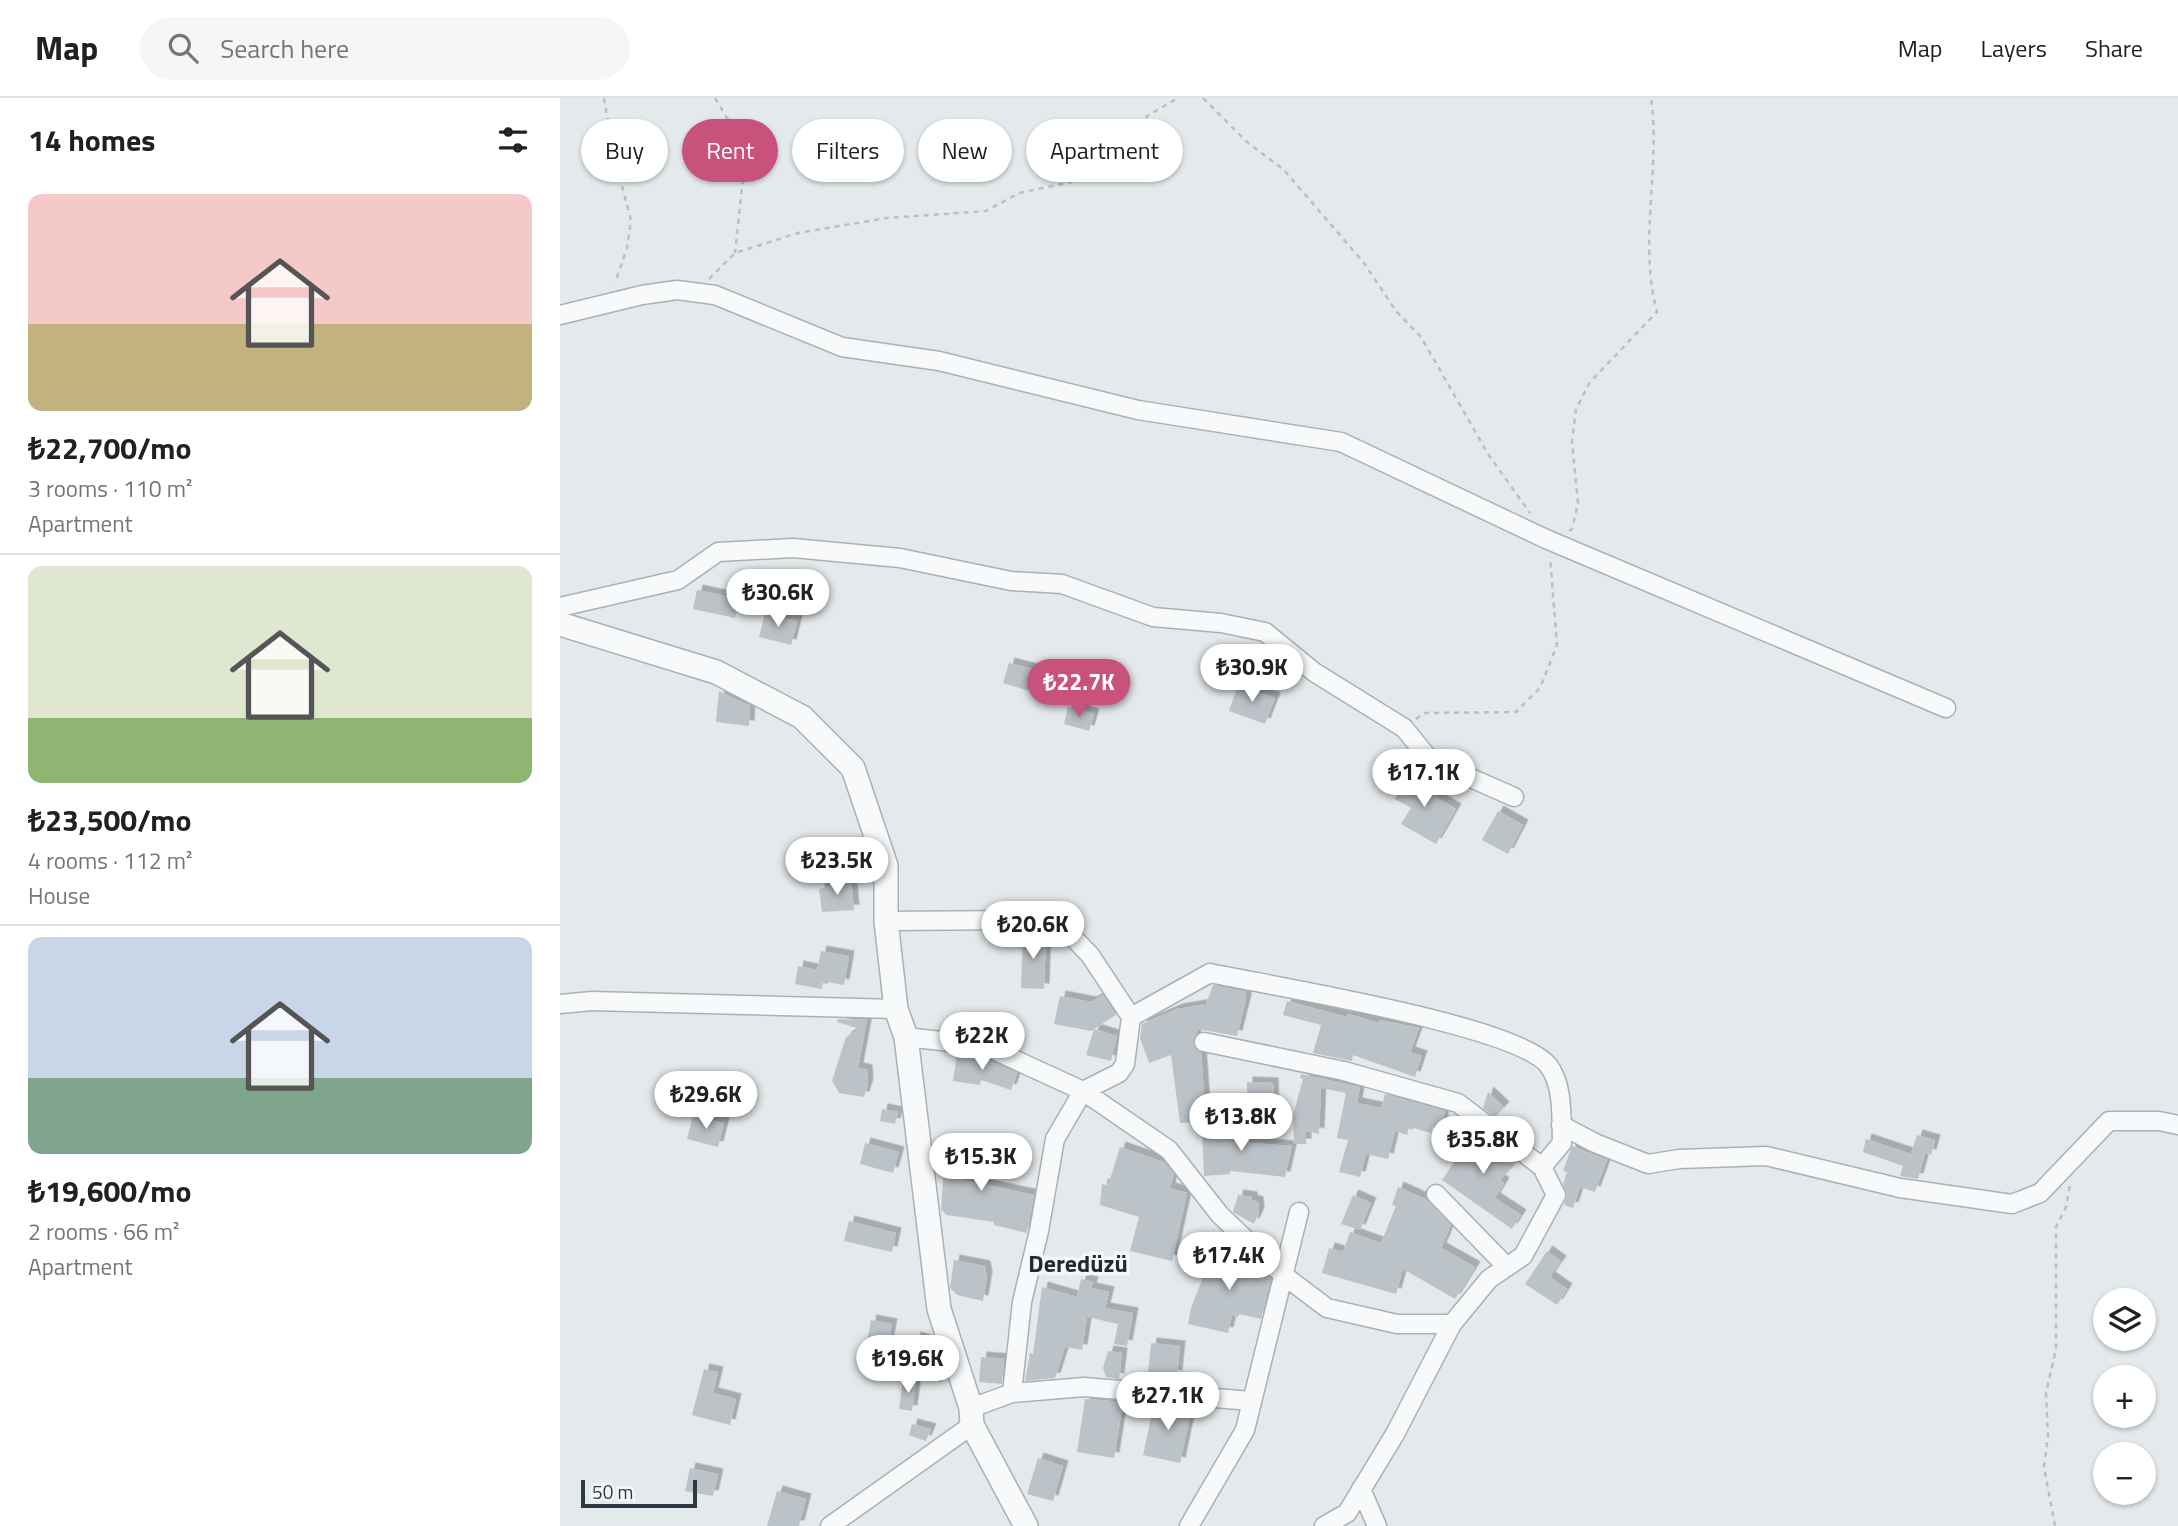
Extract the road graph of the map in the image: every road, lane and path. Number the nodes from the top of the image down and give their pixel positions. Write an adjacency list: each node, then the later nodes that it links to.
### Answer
1 (604, 98): 8 (path)
2 (715, 98): 6 (path)
3 (1178, 98): 6 (path)
4 (1203, 98): 10 (path)
5 (1651, 98): 10 (path)
6 (735, 253): 7 (path)
7 (696, 292): 8 (street); 10 (street)
8 (608, 303): 9 (street)
9 (560, 315)
10 (1546, 540): 13 (street); 14 (path)
11 (560, 607): 14 (street)
12 (560, 624): 16 (street)
13 (1946, 708)
14 (1404, 727): 15 (street)
15 (1514, 797)
16 (886, 921): 18 (street); 19 (street)
17 (560, 1004): 18 (street)
18 (897, 1009): 20 (street)
19 (1131, 1017): 22 (street); 23 (street)
20 (906, 1037): 22 (street); 34 (street)
21 (1204, 1042): 26 (street)
22 (1083, 1091): 30 (street); 32 (street)
23 (1561, 1125): 25 (street); 26 (street)
24 (2178, 1125): 25 (street)
25 (2075, 1153): 41 (path)
26 (1542, 1167): 29 (street)
27 (1436, 1194): 29 (street)
28 (1299, 1212): 30 (street)
29 (1507, 1267): 31 (street)
30 (1282, 1273): 31 (street); 33 (street)
31 (1452, 1324): 35 (street)
32 (1013, 1393): 33 (street); 34 (street)
33 (1251, 1401): 38 (street)
34 (971, 1416): 36 (street); 37 (street)
35 (1361, 1489): 39 (street); 40 (street)
36 (830, 1526)
37 (1026, 1526)
38 (1189, 1526)
39 (1324, 1526)
40 (1377, 1526)
41 (2055, 1526)

